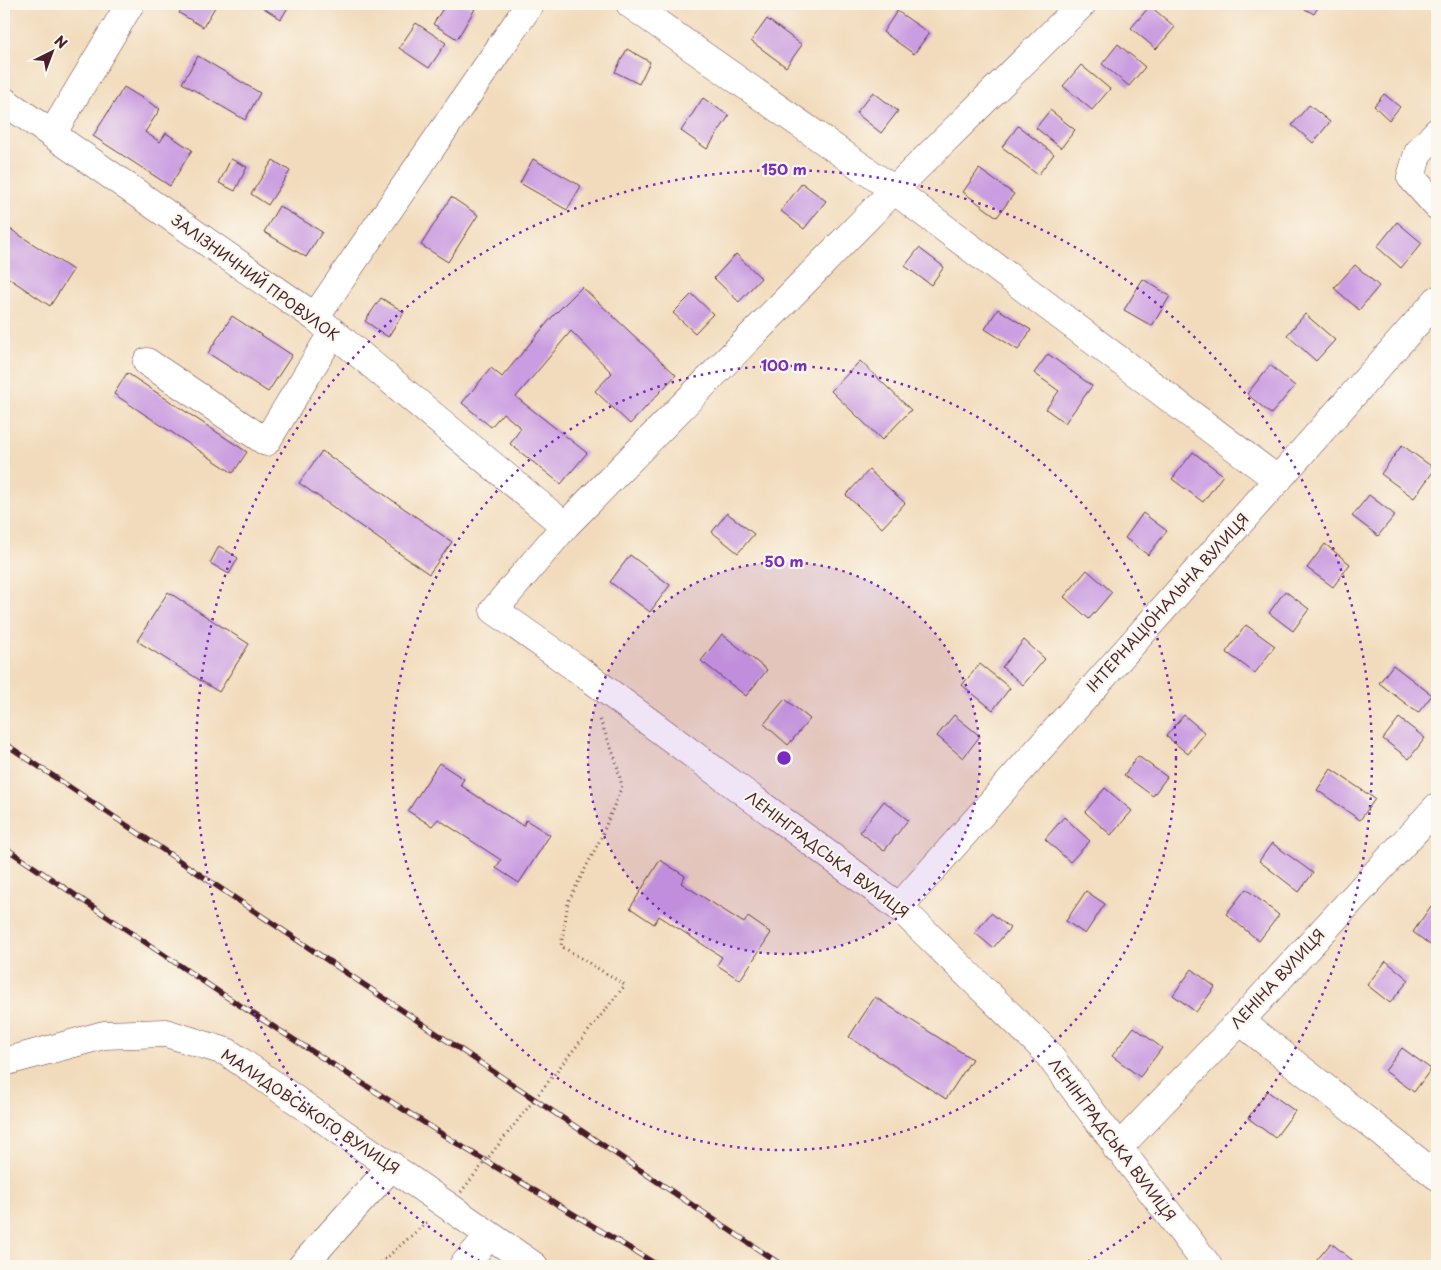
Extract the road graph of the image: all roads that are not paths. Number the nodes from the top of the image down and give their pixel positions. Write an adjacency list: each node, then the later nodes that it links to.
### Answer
1 (130, 4): 7 (street)
2 (530, 4): 11 (street)
3 (630, 4): 8 (street)
4 (1082, 4): 8 (street)
5 (4, 101): 7 (street, ЗАЛІЗНИЧНИЙ ПРОВУЛОК)
6 (1437, 132): 9 (street)
7 (52, 134): 11 (street, ЗАЛІЗНИЧНИЙ ПРОВУЛОК)
8 (894, 190): 13 (street); 14 (street)
9 (1437, 206)
10 (1437, 300): 13 (street, ІНТЕРНАЦІОНАЛЬНА ВУЛИЦЯ)
11 (324, 325): 12 (street); 14 (street, ЗАЛІЗНИЧНИЙ ПРОВУЛОК)
12 (147, 362)
13 (1278, 480): 16 (street, ІНТЕРНАЦІОНАЛЬНА ВУЛИЦЯ)
14 (565, 526): 16 (street, ЛЕНІНГРАДСЬКА ВУЛИЦЯ)
15 (1437, 807): 17 (street, ЛЕНІНА ВУЛИЦЯ)
16 (899, 907): 19 (street, ЛЕНІНГРАДСЬКА ВУЛИЦЯ)
17 (1240, 1021): 19 (street, ЛЕНІНА ВУЛИЦЯ); 21 (street)
18 (4, 1062): 20 (street, МАЛИДОВСЬКОГО ВУЛИЦЯ)
19 (1117, 1148): 26 (street, ЛЕНІНГРАДСЬКА ВУЛИЦЯ)
20 (392, 1166): 22 (street, МАЛИДОВСЬКОГО ВУЛИЦЯ); 23 (street)
21 (1437, 1176)
22 (490, 1236): 24 (street); 25 (street, МАЛИДОВСЬКОГО ВУЛИЦЯ)
23 (302, 1266)
24 (463, 1266)
25 (534, 1266)
26 (1208, 1266)

